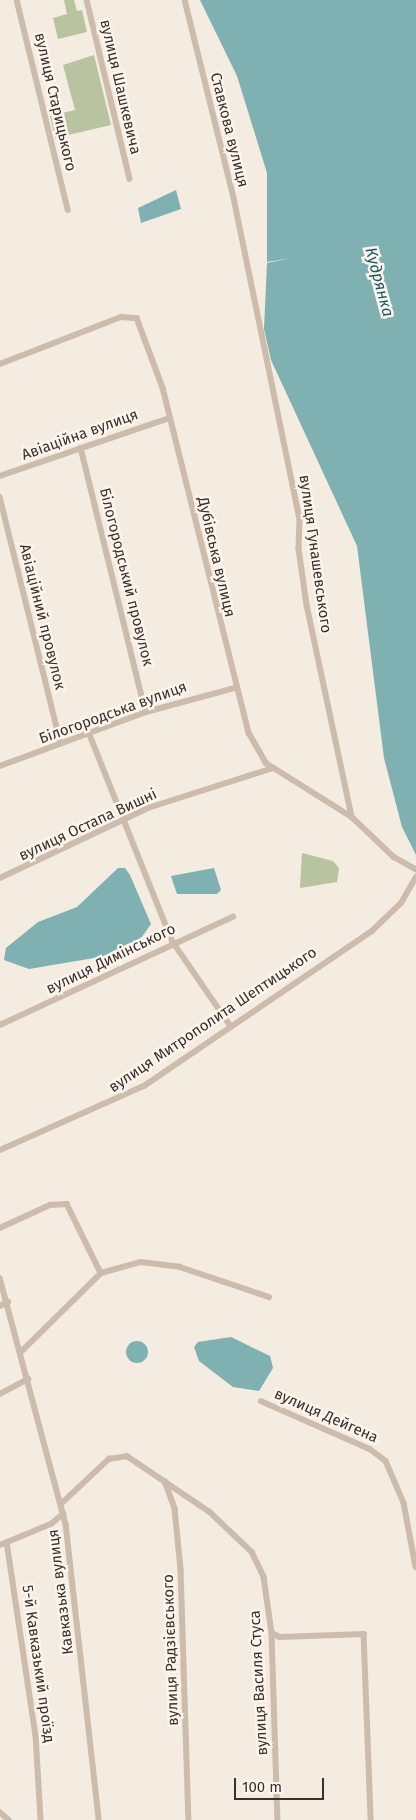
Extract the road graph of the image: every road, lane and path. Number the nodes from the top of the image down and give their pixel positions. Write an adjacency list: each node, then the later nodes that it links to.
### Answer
1 (17, 0): 5 (street, вулиця Старицького)
2 (87, 0): 4 (street, вулиця Шашкевича)
3 (185, 0): 6 (street, Ставкова вулиця)
4 (130, 179)
5 (68, 210)
6 (248, 266): 18 (street, вулиця Гунашевського)
7 (0, 364): 8 (street, Дубівська вулиця)
8 (168, 418): 9 (street, Авіаційна вулиця); 12 (street, Дубівська вулиця)
9 (81, 448): 10 (street, Авіаційна вулиця); 13 (street, Білогородський провулок)
10 (0, 476)
11 (0, 497): 15 (street, Авіаційний провулок)
12 (235, 688): 13 (street, Білогородська вулиця); 17 (street, Дубівська вулиця)
13 (146, 712): 14 (street, Білогородська вулиця)
14 (90, 735): 15 (street, Білогородська вулиця); 19 (street)
15 (61, 744): 16 (street, Білогородська вулиця)
16 (0, 766)
17 (273, 768): 18 (street, Дубівська вулиця); 19 (street, вулиця Остапа Вишні)
18 (352, 817): 20 (street, Дубівська вулиця)
19 (122, 819): 22 (street, вулиця Остапа Вишні); 24 (street)
20 (416, 868)
21 (416, 877): 26 (street, вулиця Митрополита Шептицького)
22 (0, 878)
23 (233, 917): 24 (street, вулиця Димінського)
24 (173, 942): 25 (street, вулиця Димінського); 26 (street)
25 (0, 1025)
26 (230, 1025): 27 (street, вулиця Митрополита Шептицького)
27 (0, 1150)
28 (0, 1228): 29 (street)
29 (101, 1273): 31 (street); 34 (street)
30 (0, 1278): 32 (street, Кавказька вулиця)
31 (269, 1297)
32 (8, 1302): 33 (street); 34 (street, Кавказька вулиця)
33 (0, 1306)
34 (22, 1351): 35 (street, Кавказька вулиця)
35 (28, 1378): 36 (street); 39 (street, Кавказька вулиця)
36 (0, 1394)
37 (261, 1401): 43 (street, вулиця Дейгена)
38 (165, 1481): 39 (street, вулиця Василя Стуса); 44 (street, вулиця Василя Стуса); 49 (street, вулиця Радзієвського)
39 (61, 1504): 40 (street, Кавказька вулиця)
40 (63, 1514): 41 (street); 48 (street, Кавказька вулиця)
41 (7, 1542): 42 (street); 47 (street, 5-й Кавказький проїзд)
42 (0, 1545)
43 (416, 1567)
44 (272, 1633): 50 (street, вулиця Василя Стуса); 51 (street)
45 (0, 1812): 46 (street)
46 (9, 1820)
47 (40, 1820)
48 (99, 1820)
49 (189, 1820)
50 (278, 1820)
51 (371, 1820)

